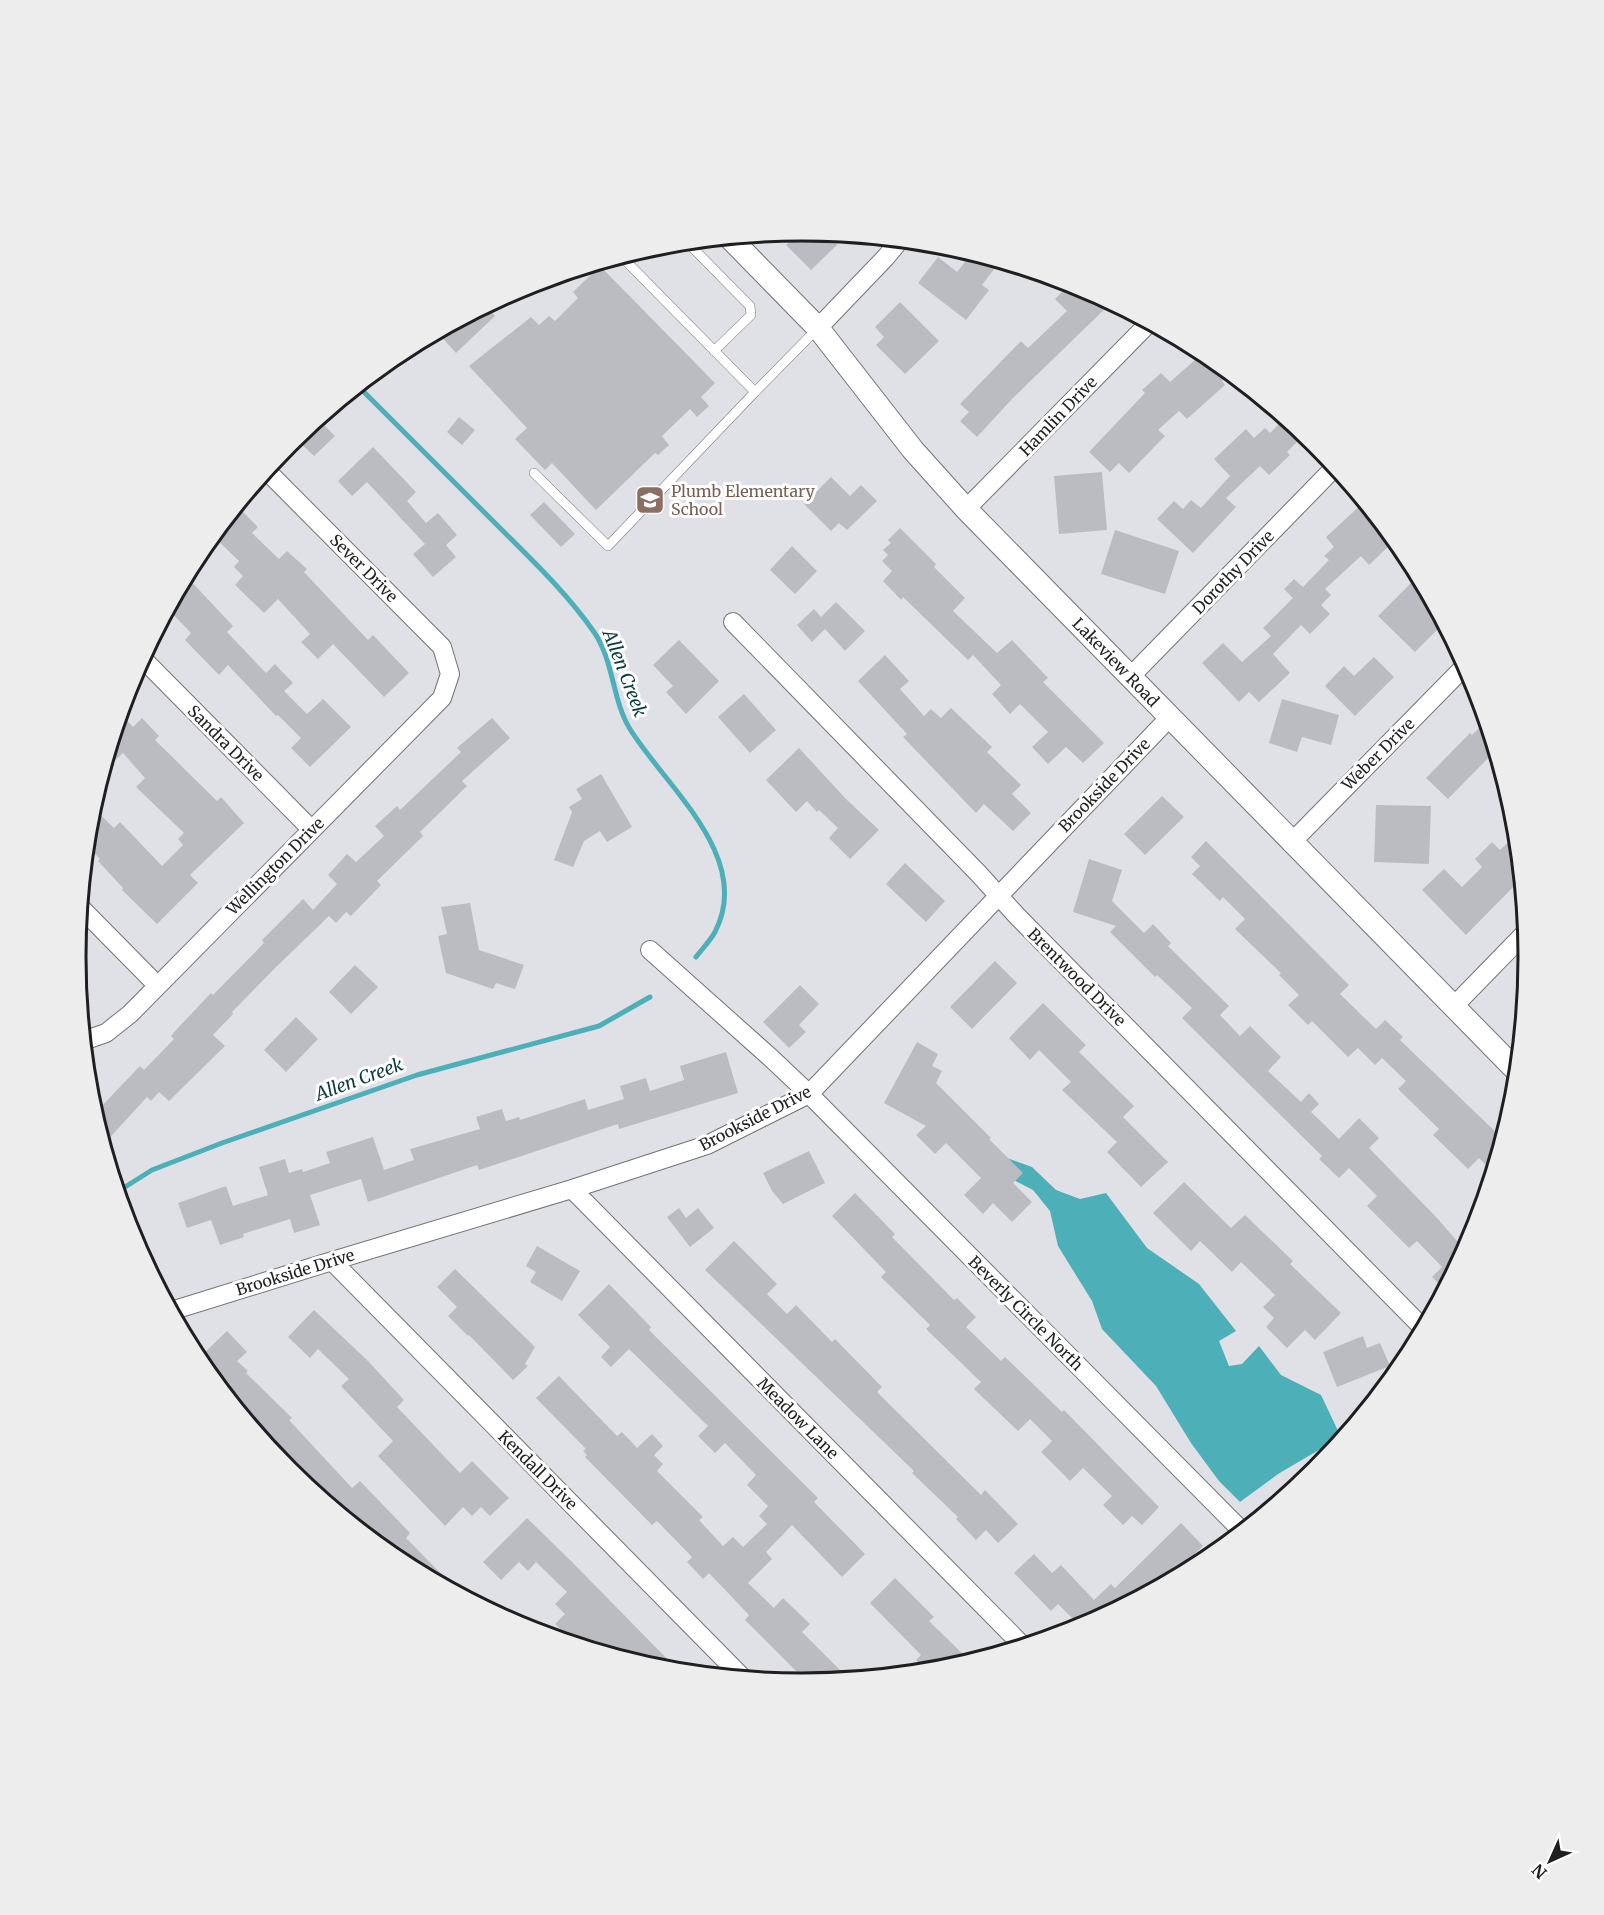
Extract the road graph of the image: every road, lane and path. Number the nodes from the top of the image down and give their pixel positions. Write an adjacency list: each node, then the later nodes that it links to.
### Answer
1 (736, 245): 5 (street, Lakeview Road)
2 (894, 247): 5 (street)
3 (694, 249): 7 (lane)
4 (628, 263): 7 (lane)
5 (818, 328): 8 (lane); 12 (street, Lakeview Road)
6 (1144, 328): 12 (street, Hamlin Drive)
7 (714, 351): 8 (lane)
8 (755, 392): 9 (lane)
9 (534, 473)
10 (1329, 473): 17 (street, Dorothy Drive)
11 (272, 476): 16 (street, Sever Drive)
12 (966, 509): 17 (street, Lakeview Road)
13 (733, 622): 21 (street, Brentwood Drive)
14 (148, 664): 19 (street, Sandra Drive)
15 (1459, 672): 20 (street, Weber Drive)
16 (450, 674): 19 (street, Wellington Drive)
17 (1130, 677): 18 (street, Lakeview Road)
18 (1170, 717): 20 (street, Lakeview Road); 21 (street, Brookside Drive)
19 (311, 829): 25 (street, Wellington Drive)
20 (1291, 843): 26 (street, Lakeview Road)
21 (999, 895): 29 (street, Brookside Drive); 33 (street, Brentwood Drive)
22 (87, 914): 25 (street)
23 (1518, 941): 26 (street)
24 (650, 951): 29 (street, Beverly Circle North)
25 (157, 985): 27 (street, Wellington Drive)
26 (1453, 1007): 28 (street, Lakeview Road)
27 (91, 1038)
28 (1510, 1064)
29 (809, 1094): 30 (street, Brookside Drive); 34 (street, Beverly Circle North)
30 (572, 1190): 31 (street, Brookside Drive); 35 (street, Meadow Lane)
31 (332, 1261): 32 (street, Brookside Drive); 36 (street, Kendall Drive)
32 (177, 1309)
33 (1418, 1323)
34 (1237, 1526)
35 (1018, 1640)
36 (735, 1670)

